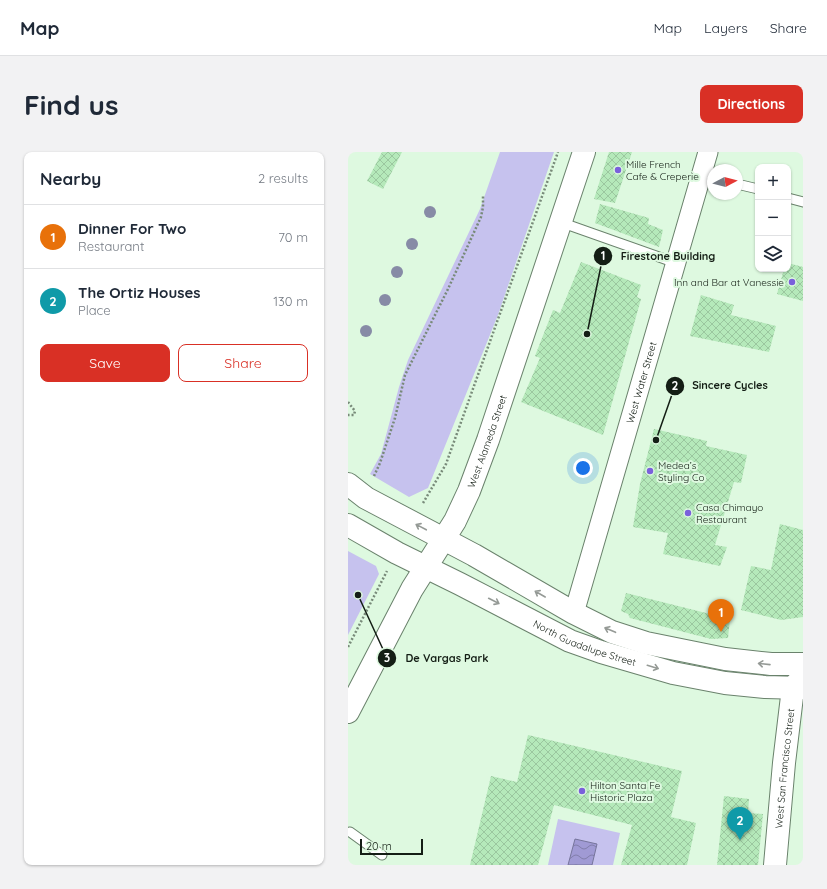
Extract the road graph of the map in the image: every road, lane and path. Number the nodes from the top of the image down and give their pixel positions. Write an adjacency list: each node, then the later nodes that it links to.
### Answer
1 (558, 152): 17 (path)
2 (584, 152): 11 (main road, West Alameda Street)
3 (708, 152): 4 (street, West Water Street)
4 (708, 164)
5 (707, 176): 12 (street, West Water Street)
6 (743, 185): 7 (lane)
7 (755, 188)
8 (483, 195): 16 (path)
9 (791, 199): 10 (lane)
10 (803, 202)
11 (560, 222): 12 (lane); 19 (main road, West Alameda Street)
12 (676, 263): 22 (street, West Water Street)
13 (348, 402): 14 (path)
14 (348, 415)
15 (348, 484): 16 (main road, North Guadalupe Street)
16 (369, 489): 19 (main road, North Guadalupe Street, one-way to 16)
17 (423, 504)
18 (349, 525): 20 (main road, North Guadalupe Street)
19 (443, 539): 20 (main road, West Alameda Street); 22 (main road, North Guadalupe Street, one-way to 19)
20 (426, 567): 25 (main road, North Guadalupe Street, one-way to 25); 26 (main road, West Alameda Street)
21 (386, 574): 23 (path)
22 (574, 613): 24 (main road, North Guadalupe Street, one-way to 22)
23 (348, 647)
24 (803, 664)
25 (800, 684): 29 (main road, West San Francisco Street)
26 (348, 712)
27 (350, 832): 28 (lane)
28 (382, 855)
29 (775, 865)

